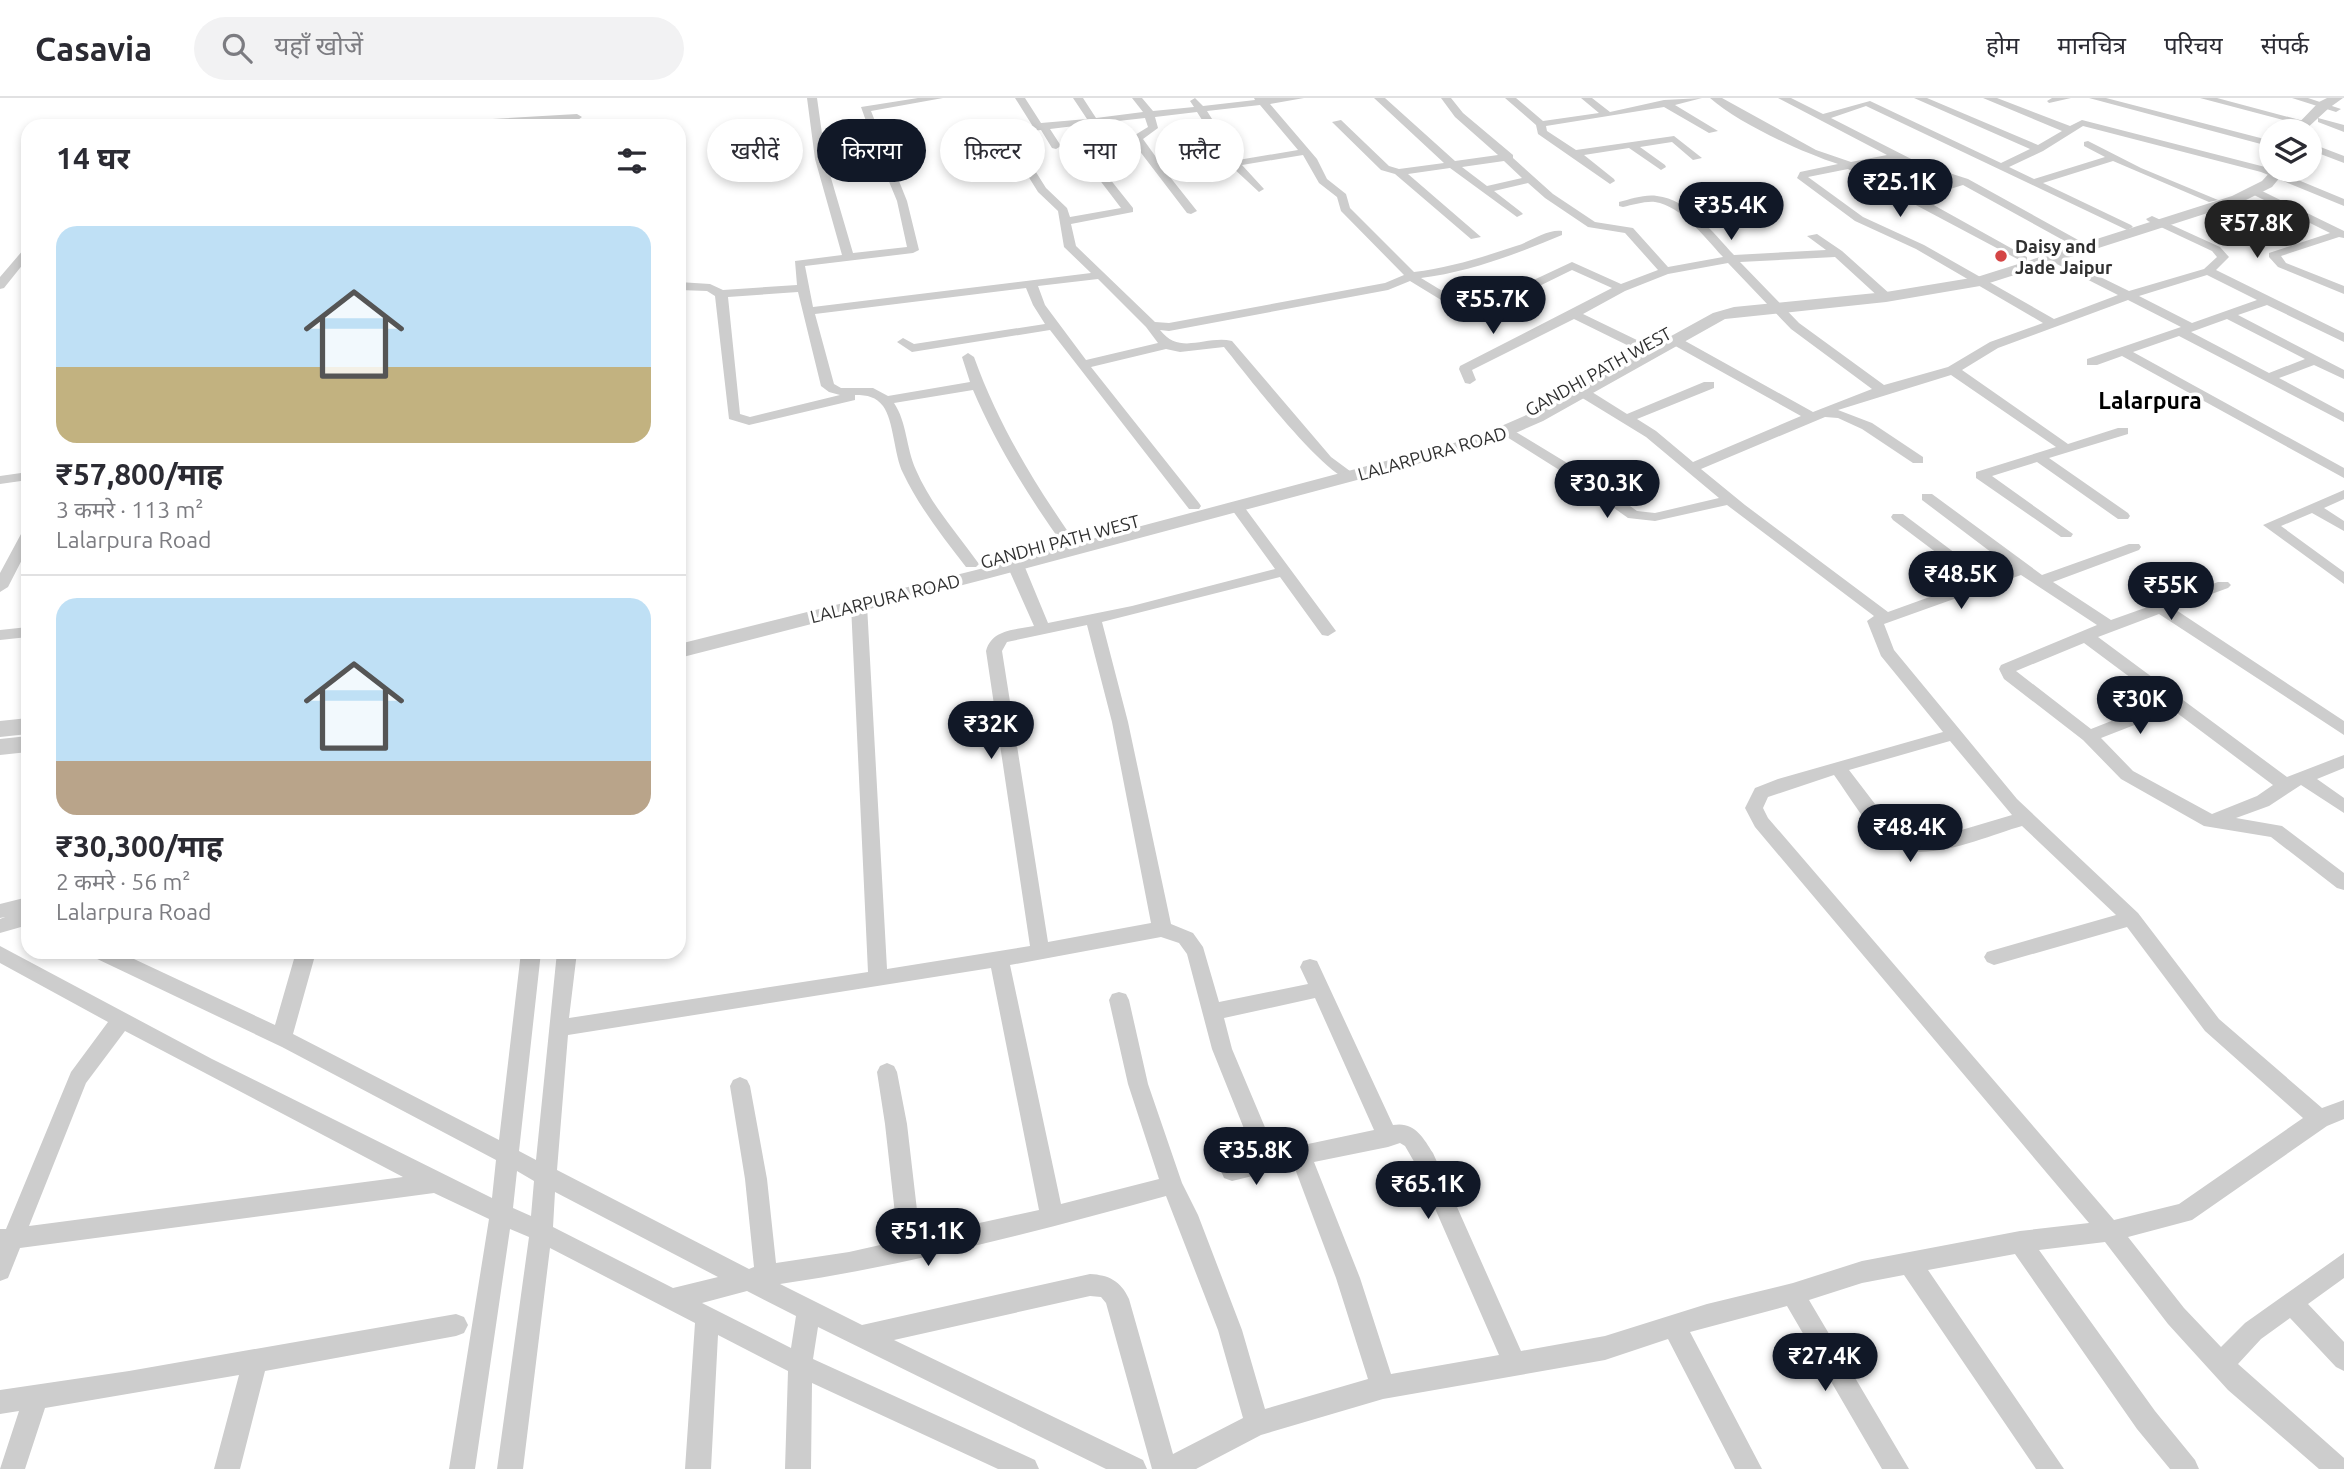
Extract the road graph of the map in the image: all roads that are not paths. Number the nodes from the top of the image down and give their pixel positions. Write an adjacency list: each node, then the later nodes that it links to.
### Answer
1 (812, 98): 46 (street)
2 (938, 98): 32 (street)
3 (1020, 98): 33 (street)
4 (1078, 98): 34 (street)
5 (1138, 98): 27 (street)
6 (1193, 98): 26 (street)
7 (1299, 98): 22 (street)
8 (1379, 98): 63 (street)
9 (1446, 98): 56 (street)
10 (1510, 98): 41 (street)
11 (1586, 98): 28 (street)
12 (1656, 98): 25 (street)
13 (1697, 98): 25 (street)
14 (1715, 98): 61 (street)
15 (1783, 98): 29 (street)
16 (1919, 98): 51 (street)
17 (1988, 98): 43 (street)
18 (2066, 98): 23 (street)
19 (2094, 98): 47 (street)
20 (2205, 98): 37 (street)
21 (2297, 98): 24 (street)
22 (1261, 100): 26 (street); 53 (street)
23 (2052, 102)
24 (2335, 104): 38 (street); 39 (street)
25 (1667, 105): 28 (street); 44 (street)
26 (1200, 108): 27 (street); 36 (street)
27 (1149, 113): 35 (street); 62 (street)
28 (1608, 115): 41 (street)
29 (1821, 118): 55 (street); 66 (street)
30 (543, 119): 31 (street)
31 (575, 119)
32 (869, 119)
33 (1035, 119)
34 (1092, 119)
35 (1101, 119)
36 (1207, 119)
37 (2273, 119)
38 (2317, 119)
39 (2322, 120): 42 (street)
40 (1337, 122): 67 (street)
41 (1541, 124): 54 (street)
42 (2344, 129)
43 (2070, 130): 51 (street); 64 (street)
44 (1713, 131)
45 (1045, 132): 50 (street)
46 (817, 136)
47 (2259, 141)
48 (2088, 144): 58 (street)
49 (1631, 145): 54 (street); 57 (street); 65 (street)
50 (1056, 146)
51 (2039, 149): 66 (street)
52 (2322, 151): 59 (street)
53 (1305, 152): 60 (street); 111 (street)
54 (1575, 153): 71 (street)
55 (1896, 156): 61 (street); 72 (street)
56 (1509, 157): 63 (street); 69 (street)
57 (1697, 158)
58 (2112, 158): 78 (street); 85 (street)
59 (2344, 160)
60 (1244, 163)
61 (1847, 164): 84 (street); 112 (street)
62 (1155, 165)
63 (1453, 165): 67 (street); 82 (street)
64 (2259, 166)
65 (1661, 167)
66 (2001, 167): 78 (street)
67 (1399, 172): 96 (street)
68 (1244, 173): 81 (street)
69 (1531, 178): 82 (street); 108 (street)
70 (2259, 178): 85 (street)
71 (1610, 181)
72 (1964, 181): 84 (street); 97 (street)
73 (827, 182): 101 (street)
74 (894, 182): 101 (street)
75 (1037, 182): 91 (street)
76 (1107, 182): 91 (street)
77 (1168, 182): 88 (street)
78 (2034, 182): 92 (street)
79 (2263, 182): 83 (street)
80 (2299, 182): 87 (street)
81 (1259, 188)
82 (1487, 188): 89 (street)
83 (2256, 192): 90 (street); 94 (street)
84 (1911, 198): 103 (street)
85 (2213, 200): 90 (street)
86 (1623, 204): 102 (street)
87 (2344, 204)
88 (1191, 211)
89 (1517, 214)
90 (2157, 221): 92 (street, GANDHI PATH WEST); 97 (street); 109 (street)
91 (1066, 222): 110 (street)
92 (2127, 227): 97 (street, GANDHI PATH WEST)
93 (1558, 233): 111 (street)
94 (2342, 234): 118 (street)
95 (1813, 236): 98 (street)
96 (1475, 237)
97 (2080, 246): 99 (street, GANDHI PATH WEST)
98 (1838, 253): 102 (street); 120 (street)
99 (2048, 255): 103 (street, GANDHI PATH WEST); 112 (street); 121 (street)
100 (1555, 258): 107 (street)
101 (849, 259): 116 (street)
102 (1731, 259): 108 (street); 123 (street)
103 (2024, 259): 112 (street, GANDHI PATH WEST)
104 (21, 260): 105 (street)
105 (17, 265): 106 (street); 113 (street)
106 (0, 266)
107 (1572, 266): 111 (street); 117 (street)
108 (1665, 271): 117 (street)
109 (2208, 271): 121 (street); 122 (street)
110 (1101, 275): 114 (street); 128 (street)
111 (1412, 276): 128 (street)
112 (1975, 278): 120 (street, GANDHI PATH WEST); 127 (street)
113 (0, 285)
114 (1031, 285): 124 (street); 129 (street)
115 (686, 286): 119 (street)
116 (803, 288): 119 (street); 124 (street)
117 (1621, 288): 125 (street)
118 (2344, 290)
119 (720, 294): 149 (street)
120 (1883, 294): 123 (street, GANDHI PATH WEST)
121 (2127, 296): 127 (street); 130 (street)
122 (2266, 301): 126 (street); 131 (street)
123 (1774, 304): 132 (street, LALARPURA ROAD); 135 (street, GANDHI PATH WEST); 148 (street)
124 (808, 311): 149 (street)
125 (1574, 314): 135 (street); 144 (street)
126 (2227, 314): 130 (street); 138 (street)
127 (2054, 324): 141 (street)
128 (1151, 325): 134 (street)
129 (1053, 326): 133 (street); 140 (street)
130 (2184, 329): 136 (street); 143 (street)
131 (2344, 338)
132 (1674, 340): 147 (street, LALARPURA ROAD); 151 (street)
133 (903, 342)
134 (1166, 345): 140 (street); 160 (street)
135 (1637, 345): 147 (street, GANDHI PATH WEST)
136 (2122, 351): 139 (street); 161 (street)
137 (968, 357): 145 (street)
138 (2315, 360): 142 (street); 143 (street)
139 (2092, 362)
140 (1086, 364): 167 (street)
141 (1953, 370): 148 (street); 156 (street)
142 (2344, 375)
143 (2267, 378): 152 (street)
144 (1469, 380)
145 (977, 385): 150 (street); 174 (street)
146 (1709, 385): 153 (street)
147 (1576, 389): 153 (street); 155 (street, LALARPURA ROAD); 160 (street, GANDHI PATH WEST)
148 (1882, 390): 151 (street)
149 (871, 392): 150 (street)
150 (884, 401): 178 (street)
151 (1815, 414): 158 (street); 159 (street)
152 (2344, 418)
153 (1626, 419): 159 (street)
154 (2123, 431): 156 (street)
155 (1506, 432): 160 (street, LALARPURA ROAD); 166 (street)
156 (2064, 447): 157 (street)
157 (2037, 456): 170 (street); 173 (street)
158 (1918, 460)
159 (1691, 468): 166 (street)
160 (1343, 473): 167 (street, GANDHI PATH WEST); 168 (street, LALARPURA ROAD)
161 (2344, 474)
162 (21, 477): 163 (street)
163 (0, 480)
164 (2344, 494): 169 (street)
165 (1927, 497): 179 (street)
166 (1730, 500): 188 (street)
167 (1194, 506): 174 (street, GANDHI PATH WEST)
168 (1237, 507): 177 (street, LALARPURA ROAD); 180 (street)
169 (2314, 508): 172 (street); 181 (street)
170 (2123, 516)
171 (1898, 517): 183 (street)
172 (2344, 527)
173 (2066, 534)
174 (1066, 539): 177 (street, GANDHI PATH WEST)
175 (2134, 548): 182 (street)
176 (21, 556): 185 (street)
177 (1012, 560): 178 (street, GANDHI PATH WEST); 186 (street, LALARPURA ROAD); 191 (street)
178 (971, 564): 195 (street, GANDHI PATH WEST)
179 (2022, 569): 182 (street); 183 (street)
180 (1284, 571): 189 (street); 192 (street)
181 (2344, 579)
182 (2040, 581): 190 (street)
183 (1986, 583): 188 (street)
184 (2222, 585): 187 (street)
185 (0, 587)
186 (859, 605): 197 (street, LALARPURA ROAD); 225 (street)
187 (2160, 607): 190 (street); 201 (street)
188 (1886, 618): 202 (street)
189 (1094, 620): 191 (street); 215 (street)
190 (2109, 626): 196 (street)
191 (1043, 629): 216 (street)
192 (1328, 631)
193 (21, 633): 194 (street)
194 (0, 635)
195 (686, 635)
196 (2086, 636): 198 (street); 203 (street)
197 (686, 649)
198 (2177, 702): 203 (street); 209 (street)
199 (21, 727): 200 (street)
200 (0, 729)
201 (2344, 729)
202 (1955, 734): 207 (street); 211 (street)
203 (2089, 736): 212 (street)
204 (21, 745): 205 (street)
205 (0, 747)
206 (2344, 761): 208 (street)
207 (1838, 768): 211 (street); 246 (street)
208 (2305, 779): 209 (street); 210 (street)
209 (2285, 785): 212 (street)
210 (2344, 807)
211 (2026, 818): 214 (street)
212 (2210, 821): 213 (street)
213 (2344, 883)
214 (2130, 918): 218 (street); 235 (street)
215 (1162, 929): 216 (street); 228 (street)
216 (1040, 951): 223 (street)
217 (0, 954): 229 (street)
218 (1994, 957)
219 (115, 959): 231 (street)
220 (304, 959): 231 (street)
221 (530, 959): 238 (street)
222 (566, 959): 230 (street)
223 (999, 959): 225 (street); 245 (street)
224 (1310, 968): 226 (street)
225 (878, 979): 230 (street)
226 (1321, 989): 228 (street); 236 (street)
227 (1119, 1000): 243 (street)
228 (1213, 1012): 239 (street)
229 (121, 1021): 242 (street); 248 (street)
230 (558, 1028): 241 (street)
231 (282, 1038): 238 (street)
232 (887, 1072): 250 (street)
233 (740, 1086): 254 (street)
234 (2344, 1109): 235 (street)
235 (2319, 1119): 246 (street)
236 (1388, 1138): 237 (street); 265 (street)
237 (1301, 1155): 239 (street); 268 (street)
238 (507, 1156): 241 (street); 244 (street)
239 (1269, 1162): 240 (street)
240 (1232, 1171)
241 (545, 1176): 247 (street); 254 (street)
242 (435, 1183): 244 (street); 248 (street)
243 (1172, 1185): 245 (street); 271 (street)
244 (501, 1214): 247 (street); 274 (street)
245 (1052, 1217): 250 (street)
246 (2110, 1231): 249 (street); 266 (street)
247 (541, 1232): 256 (street); 275 (street)
248 (6, 1239): 253 (street)
249 (2020, 1242): 251 (street); 284 (street)
250 (910, 1249): 254 (street)
251 (1910, 1264): 255 (street); 283 (street)
252 (2344, 1264): 257 (street)
253 (0, 1270)
254 (758, 1277): 256 (street); 258 (street)
255 (1793, 1294): 261 (street); 282 (street)
256 (670, 1300): 259 (street)
257 (2292, 1304): 263 (street); 266 (street)
258 (809, 1308): 262 (street); 267 (street)
259 (707, 1319): 267 (street); 276 (street)
260 (456, 1325): 264 (street)
261 (1674, 1326): 265 (street); 281 (street)
262 (863, 1336): 279 (street); 280 (street)
263 (2344, 1359)
264 (255, 1362): 269 (street); 273 (street)
265 (1515, 1364): 268 (street)
266 (2221, 1364): 285 (street)
267 (800, 1365): 277 (street); 278 (street)
268 (1383, 1387): 271 (street)
269 (36, 1397): 270 (street); 272 (street)
270 (0, 1402)
271 (1256, 1424): 280 (street)
272 (12, 1469)
273 (227, 1469)
274 (462, 1469)
275 (510, 1469)
276 (698, 1469)
277 (798, 1469)
278 (1026, 1469)
279 (1134, 1469)
280 (1168, 1469)
281 (1749, 1469)
282 (1896, 1469)
283 (2051, 1469)
284 (2186, 1469)
285 (2338, 1469)

